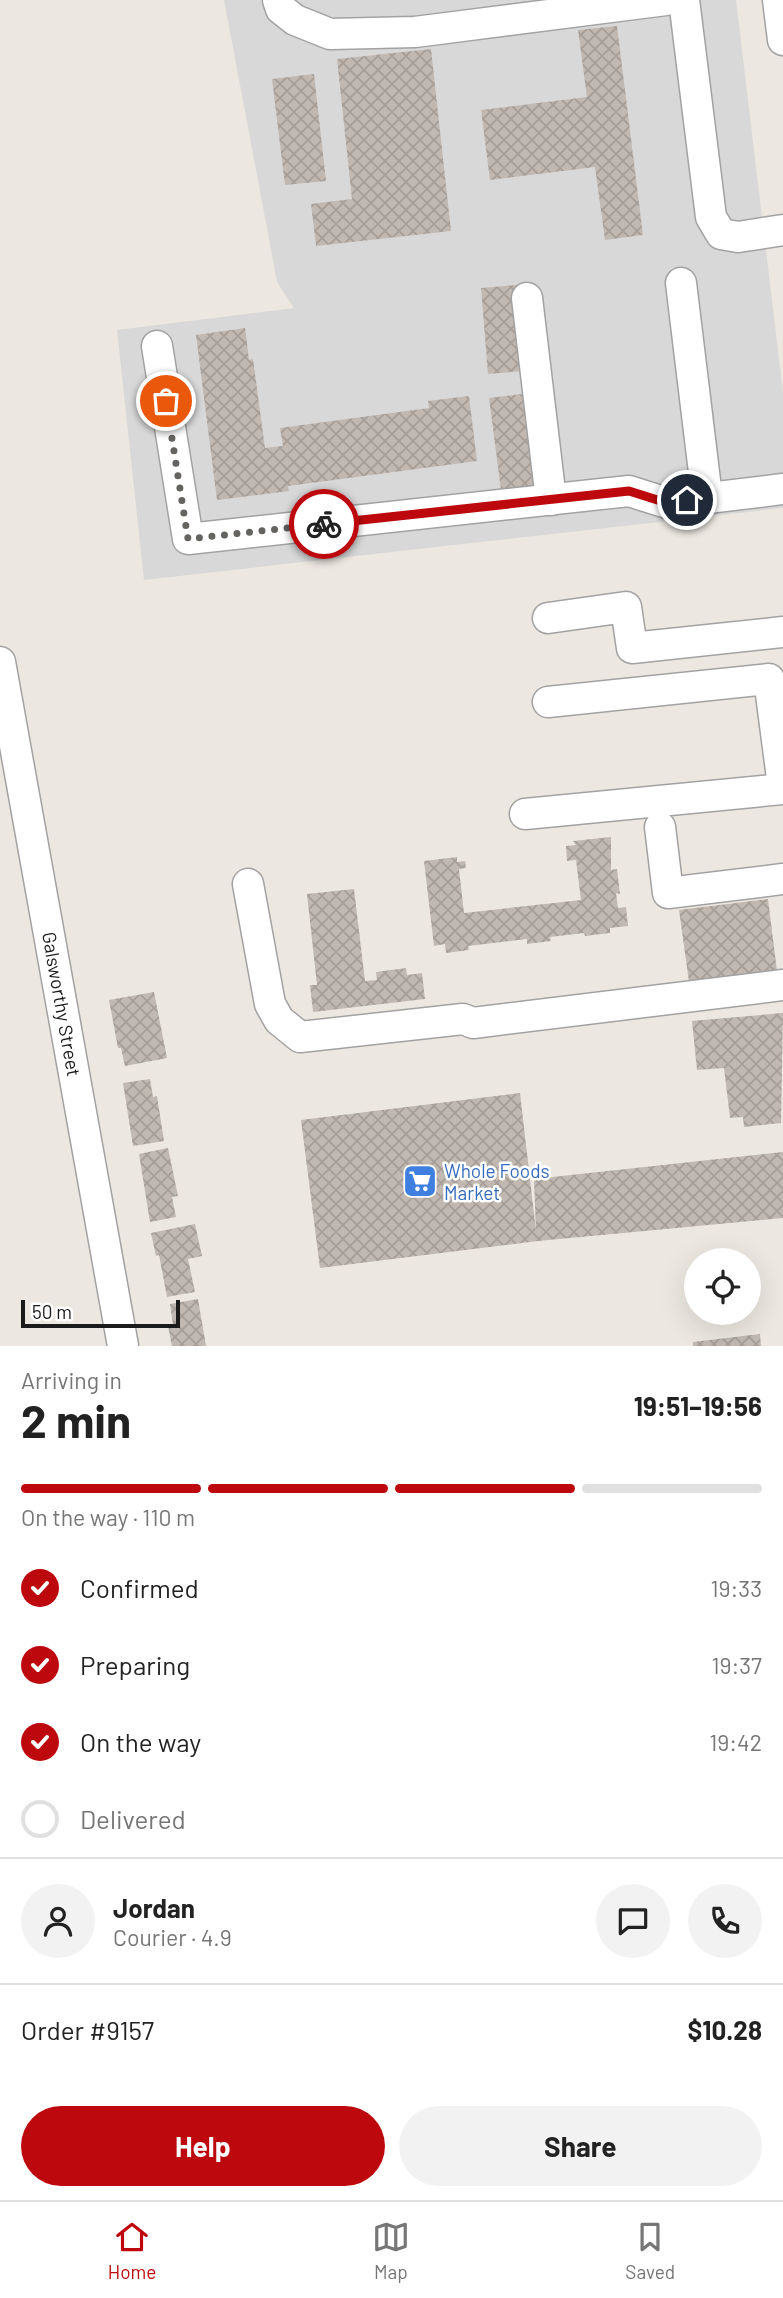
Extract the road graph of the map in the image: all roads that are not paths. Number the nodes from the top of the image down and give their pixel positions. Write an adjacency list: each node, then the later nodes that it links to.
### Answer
1 (278, 0): 2 (street)
2 (666, 0)
3 (684, 0): 6 (street)
4 (778, 0): 5 (street)
5 (783, 40)
6 (783, 230)
7 (681, 283): 11 (street)
8 (527, 298): 12 (street)
9 (157, 346): 12 (street)
10 (783, 489): 11 (street)
11 (707, 497): 12 (street)
12 (551, 500)
13 (548, 618): 14 (street)
14 (783, 632)
15 (0, 662): 23 (street, Galsworthy Street)
16 (548, 702): 17 (street)
17 (783, 787): 18 (street)
18 (525, 814)
19 (660, 827): 20 (street)
20 (783, 879)
21 (248, 884): 22 (street)
22 (783, 985)
23 (123, 1346)

